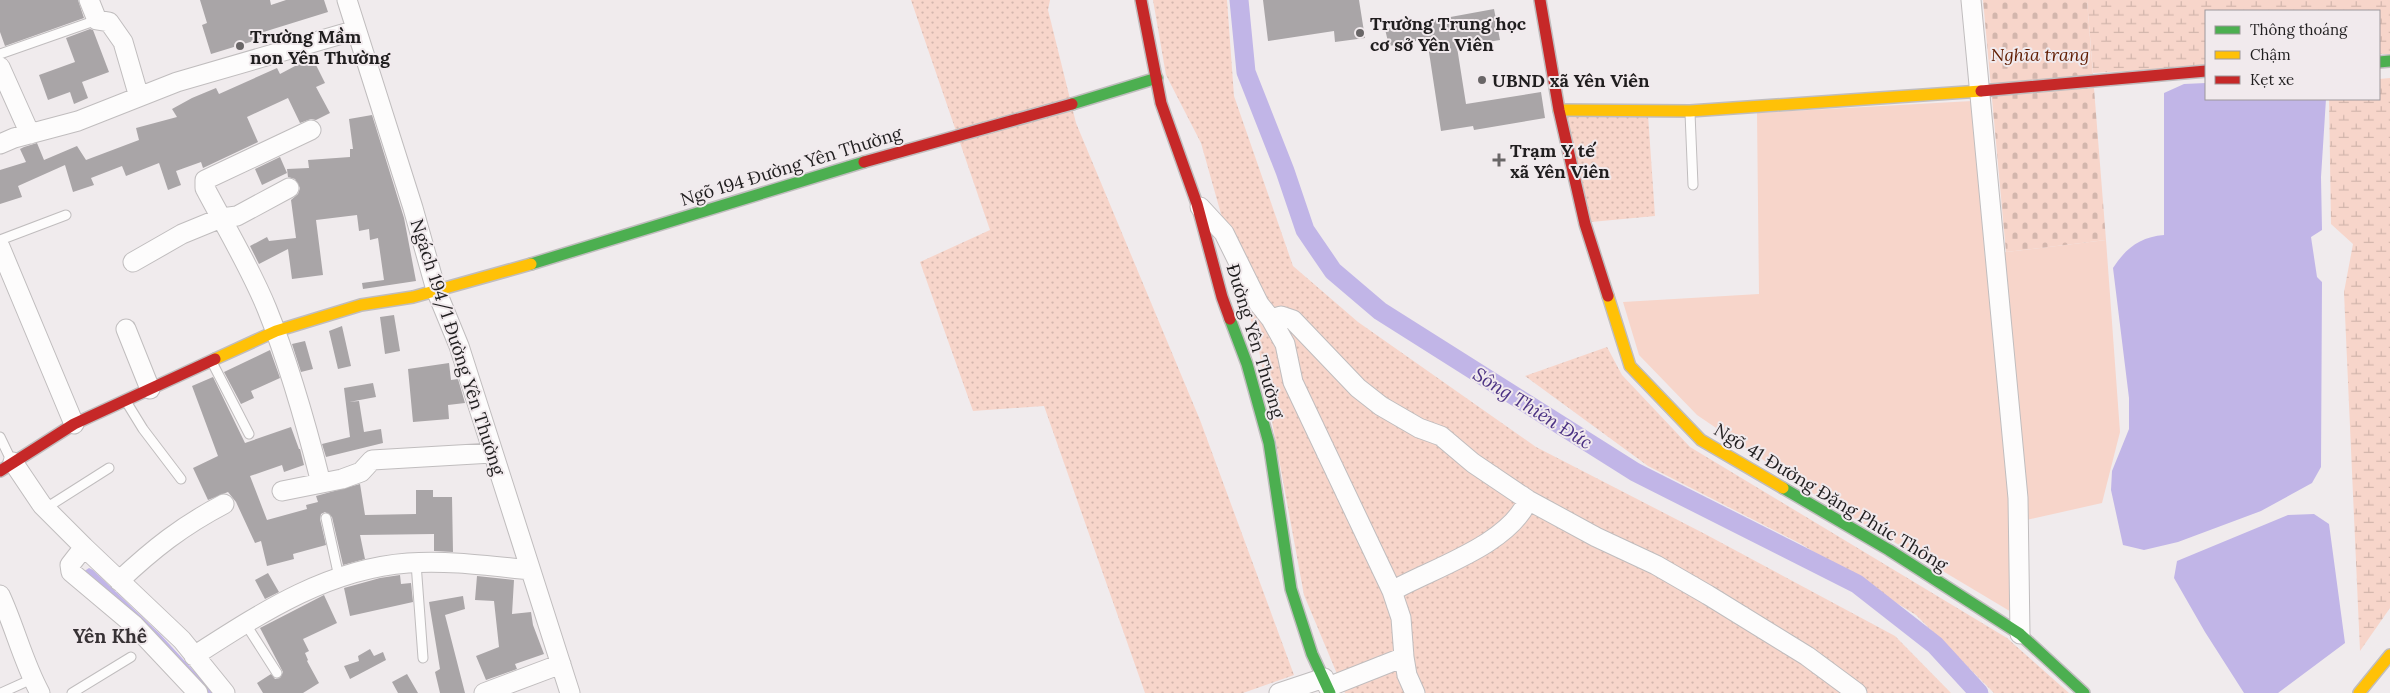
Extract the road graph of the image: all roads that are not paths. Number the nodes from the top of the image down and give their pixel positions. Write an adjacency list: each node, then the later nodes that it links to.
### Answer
1 (89, 0): 6 (street)
2 (347, 0): 7 (street, Ngách 194/1 Đường Yên Thường)
3 (1140, 0): 11 (street, Đường Yên Thường)
4 (1540, 0): 14 (street, Ngõ 41 Đường Đặng Phúc Thông)
5 (1971, 0): 12 (street)
6 (97, 20): 8 (lane); 13 (street)
7 (356, 30): 13 (street); 27 (street, Ngách 194/1 Đường Yên Thường)
8 (0, 54)
9 (0, 68): 17 (street)
10 (2205, 70): 12 (street)
11 (1156, 78): 21 (street, Đường Yên Thường); 27 (street, Ngõ 194 Đường Yên Thường)
12 (1979, 91): 15 (street); 56 (street)
13 (138, 97): 17 (street)
14 (1559, 110): 15 (street); 56 (street, Ngõ 41 Đường Đặng Phúc Thông)
15 (1690, 111): 19 (lane)
16 (311, 130): 23 (street)
17 (30, 134): 18 (street)
18 (0, 144)
19 (1694, 185)
20 (288, 188): 23 (street)
21 (1197, 204): 28 (street); 65 (street, Đường Yên Thường)
22 (66, 215): 24 (lane)
23 (221, 218): 26 (street); 30 (street)
24 (0, 240)
25 (0, 247): 34 (street)
26 (134, 262)
27 (436, 290): 30 (street, Ngõ 194 Đường Yên Thường); 37 (street, Ngách 194/1 Đường Yên Thường)
28 (1271, 319): 43 (street); 52 (street)
29 (126, 329): 32 (street)
30 (276, 331): 31 (street, Ngõ 194 Đường Yên Thường); 41 (street)
31 (211, 361): 32 (street, Ngõ 194 Đường Yên Thường); 35 (lane)
32 (150, 389): 33 (street, Ngõ 194 Đường Yên Thường)
33 (125, 401): 34 (street, Ngõ 194 Đường Yên Thường); 40 (lane)
34 (74, 424): 38 (street, Ngõ 194 Đường Yên Thường)
35 (249, 434)
36 (0, 437): 38 (lane)
37 (492, 453): 41 (street); 49 (street, Ngách 194/1 Đường Yên Thường)
38 (6, 467): 45 (street)
39 (108, 468): 45 (lane)
40 (181, 479)
41 (321, 483): 42 (street)
42 (282, 491)
43 (1528, 500): 52 (street); 74 (street)
44 (224, 504): 51 (street)
45 (46, 508): 47 (street)
46 (326, 518): 50 (lane)
47 (84, 547): 51 (street); 66 (street)
48 (416, 563): 49 (street); 50 (street); 61 (lane)
49 (530, 570): 62 (street, Ngách 194/1 Đường Yên Thường)
50 (339, 577): 55 (street)
51 (119, 581): 58 (street)
52 (1392, 591): 59 (street)
53 (0, 595): 54 (street)
54 (5, 620): 64 (street)
55 (245, 623): 58 (street); 63 (lane)
56 (2020, 634): 75 (street, Ngõ 41 Đường Đặng Phúc Thông)
57 (2390, 655): 76 (street)
58 (194, 656): 66 (street)
59 (1404, 657): 65 (street); 73 (street)
60 (130, 658): 68 (lane)
61 (423, 658)
62 (560, 664): 70 (street); 71 (street, Ngách 194/1 Đường Yên Thường)
63 (278, 673)
64 (36, 686): 67 (lane)
65 (1327, 686): 72 (street)
66 (202, 688): 69 (street)
67 (2, 693)
68 (72, 693)
69 (226, 693)
70 (484, 693)
71 (570, 693)
72 (1279, 693)
73 (1415, 693)
74 (1857, 693)
75 (2084, 693)
76 (2359, 693)

